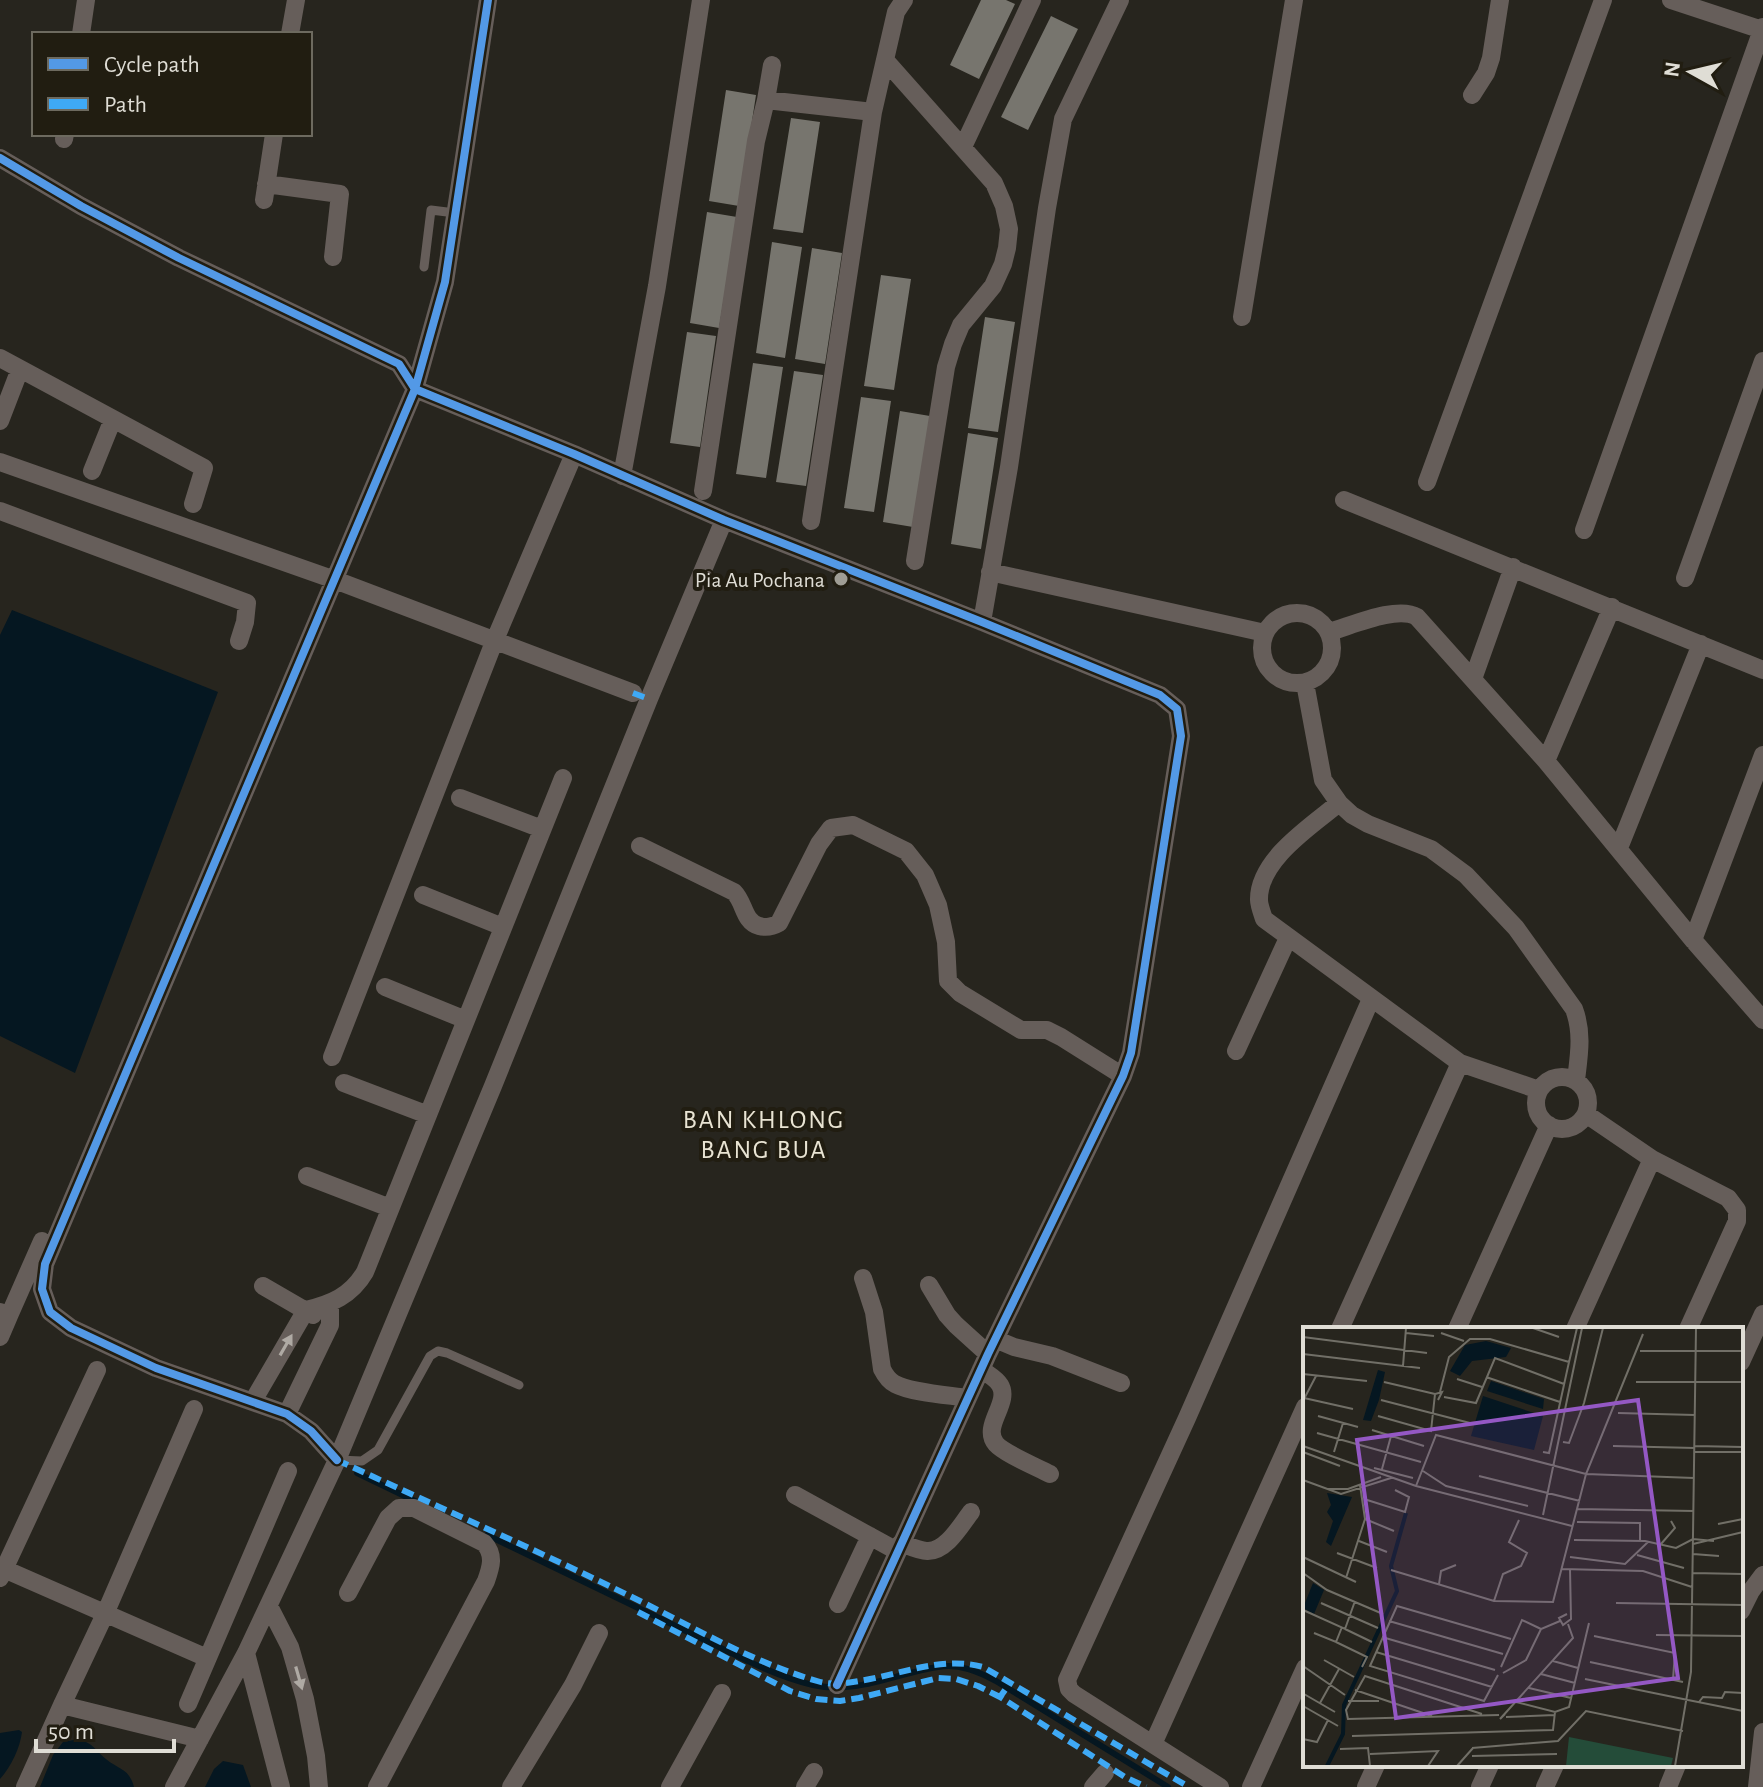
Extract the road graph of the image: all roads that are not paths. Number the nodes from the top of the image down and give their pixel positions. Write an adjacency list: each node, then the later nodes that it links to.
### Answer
1 (86, 0): 14 (street)
2 (296, 0): 15 (street)
3 (488, 0): 24 (street)
4 (701, 0): 37 (street)
5 (904, 0): 16 (street)
6 (1032, 0): 22 (street)
7 (1120, 0): 48 (street)
8 (1294, 0): 27 (street)
9 (1500, 0): 18 (street)
10 (1603, 0): 38 (street)
11 (1671, 0): 12 (street)
12 (1704, 5): 13 (street)
13 (1762, 28): 45 (street)
14 (81, 32)
15 (290, 32)
16 (885, 60): 20 (street); 22 (street)
17 (772, 65): 19 (street)
18 (1472, 95)
19 (766, 100): 20 (street); 39 (street)
20 (873, 112): 44 (street)
21 (274, 136): 25 (street)
22 (963, 147): 46 (street)
23 (0, 158): 31 (street)
24 (455, 213): 26 (lane); 31 (street)
25 (333, 257)
26 (424, 267)
27 (1242, 317)
28 (0, 358): 30 (street)
29 (1763, 361): 49 (street)
30 (20, 369): 32 (street); 33 (street)
31 (415, 389): 34 (street); 50 (street)
32 (113, 419): 36 (street); 41 (street)
33 (0, 421)
34 (574, 454): 37 (street); 56 (street)
35 (0, 462): 50 (street)
36 (92, 471)
37 (622, 476): 43 (street)
38 (1427, 482)
39 (703, 491)
40 (1344, 500): 47 (street)
41 (193, 504)
42 (0, 511): 55 (street)
43 (724, 520): 52 (street); 115 (street)
44 (811, 521)
45 (1584, 530)
46 (915, 561)
47 (1513, 567): 51 (street); 59 (street)
48 (990, 572): 52 (street); 54 (street)
49 (1685, 578)
50 (335, 580): 56 (street); 111 (street)
51 (1612, 607): 57 (street); 63 (street)
52 (982, 622): 81 (street)
53 (1329, 632): 54 (street); 59 (street); 60 (street)
54 (1265, 633): 60 (street)
55 (239, 641)
56 (494, 642): 61 (street); 79 (street)
57 (1701, 644): 58 (street); 69 (street)
58 (1763, 670)
59 (1473, 679): 63 (street)
60 (1305, 683): 66 (street)
61 (633, 693)
62 (1763, 755): 73 (street)
63 (1546, 761): 69 (street)
64 (563, 778): 67 (street)
65 (460, 798): 67 (street)
66 (1339, 803): 72 (street); 82 (street)
67 (542, 829): 71 (street)
68 (640, 846): 81 (street)
69 (1619, 848): 73 (street)
70 (423, 895): 71 (street)
71 (503, 927): 76 (street)
72 (1288, 938): 75 (street); 78 (street)
73 (1693, 940): 77 (street)
74 (385, 987): 76 (street)
75 (1371, 999): 80 (street); 139 (street)
76 (466, 1020): 86 (street)
77 (1763, 1020)
78 (1236, 1051)
79 (332, 1057)
80 (1460, 1063): 84 (street); 100 (street)
81 (1123, 1076): 105 (street)
82 (1576, 1080): 84 (street); 85 (street)
83 (344, 1083): 86 (street)
84 (1539, 1090): 88 (street)
85 (1586, 1114): 88 (street); 89 (street)
86 (428, 1115): 91 (street)
87 (95, 1122): 97 (street)
88 (1549, 1125): 101 (street)
89 (1652, 1159): 102 (street); 103 (street)
90 (307, 1176): 91 (street)
91 (390, 1208): 95 (street)
92 (863, 1278): 110 (street)
93 (929, 1285): 105 (street)
94 (263, 1286): 96 (street)
95 (330, 1304): 96 (street); 99 (street)
96 (306, 1310): 99 (street); 111 (street, one-way to 96)
97 (5, 1314): 104 (street)
98 (1763, 1314): 106 (street)
99 (330, 1325): 114 (street)
100 (1341, 1327)
101 (1458, 1327)
102 (1576, 1327)
103 (1689, 1327)
104 (0, 1337)
105 (988, 1354): 108 (street); 110 (street); 117 (street)
106 (1743, 1358)
107 (97, 1370): 122 (street)
108 (1121, 1383)
109 (519, 1385): 115 (lane)
110 (968, 1398): 121 (street)
111 (253, 1401): 114 (street)
112 (194, 1409): 128 (street)
113 (1303, 1411): 139 (street)
114 (287, 1414): 115 (street)
115 (337, 1460): 126 (street)
116 (288, 1471): 131 (street)
117 (1050, 1474)
118 (795, 1495): 120 (street)
119 (971, 1512): 121 (street)
120 (870, 1536): 121 (street); 125 (street)
121 (899, 1547): 133 (street)
122 (2, 1574): 128 (street)
123 (1763, 1575): 127 (street)
124 (348, 1593): 148 (street)
125 (838, 1604)
126 (269, 1606): 130 (street); 147 (street, one-way to 147)
127 (1743, 1607)
128 (105, 1614): 131 (street); 136 (street)
129 (599, 1633): 149 (street)
130 (246, 1653): 138 (street); 146 (street)
131 (207, 1658): 135 (street)
132 (1303, 1672): 152 (street)
133 (837, 1685)
134 (722, 1693): 150 (street)
135 (188, 1704)
136 (62, 1705): 138 (street); 144 (street)
137 (1763, 1732): 157 (street)
138 (200, 1739): 145 (street)
139 (1153, 1744): 151 (street)
140 (1375, 1767): 153 (street)
141 (1489, 1767): 154 (street)
142 (1554, 1767): 155 (street)
143 (1676, 1767): 156 (street)
144 (25, 1787)
145 (174, 1787)
146 (281, 1787)
147 (319, 1787)
148 (377, 1787)
149 (511, 1787)
150 (670, 1787)
151 (1220, 1787)
152 (1251, 1787)
153 (1366, 1787)
154 (1480, 1787)
155 (1545, 1787)
156 (1668, 1787)
157 (1757, 1787)

